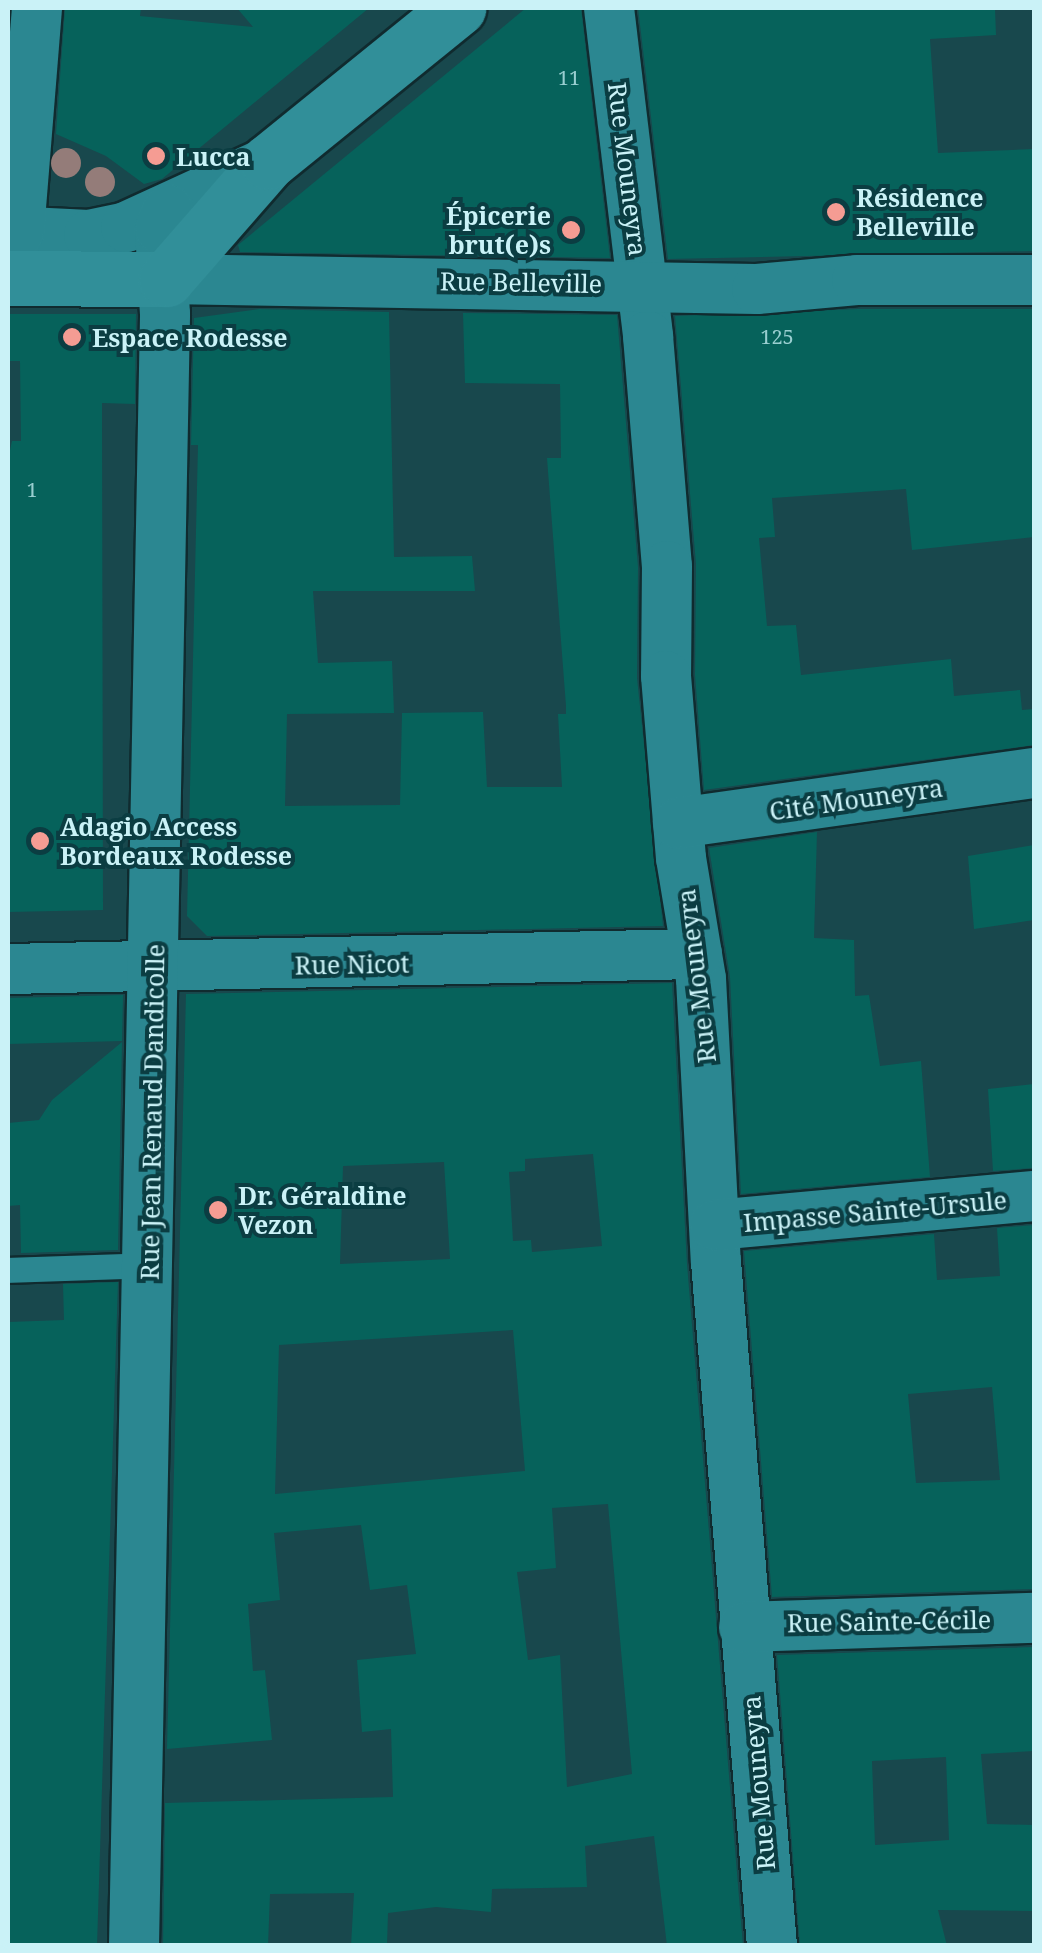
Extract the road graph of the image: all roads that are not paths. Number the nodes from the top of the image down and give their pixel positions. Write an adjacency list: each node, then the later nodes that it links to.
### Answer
1 (37, 8): 6 (street)
2 (458, 8): 4 (street)
3 (609, 8): 9 (street, Rue Mouneyra)
4 (268, 162): 5 (street); 7 (street)
5 (168, 210): 6 (street); 7 (street, Rue Jean Renaud Dandicolle)
6 (10, 250): 7 (street, Rue Belleville)
7 (166, 278): 9 (street, Rue Belleville); 13 (street, Rue Jean Renaud Dandicolle)
8 (1034, 280): 9 (street, Rue Belleville)
9 (643, 287): 11 (street, Rue Mouneyra)
10 (1034, 773): 11 (street, Cité Mouneyra)
11 (678, 823): 12 (street, Rue Mouneyra)
12 (697, 954): 13 (street, Rue Nicot); 16 (street, Rue Mouneyra)
13 (155, 967): 14 (street, Rue Nicot); 17 (street, Rue Jean Renaud Dandicolle)
14 (8, 970)
15 (1034, 1196): 16 (street, Impasse Sainte-Ursule)
16 (715, 1225): 20 (street, Rue Mouneyra)
17 (149, 1264): 18 (lane); 21 (street, Rue Jean Renaud Dandicolle)
18 (8, 1270)
19 (1034, 1618): 20 (street, Rue Sainte-Cécile)
20 (744, 1627): 22 (street, Rue Mouneyra)
21 (134, 1946)
22 (772, 1946)

